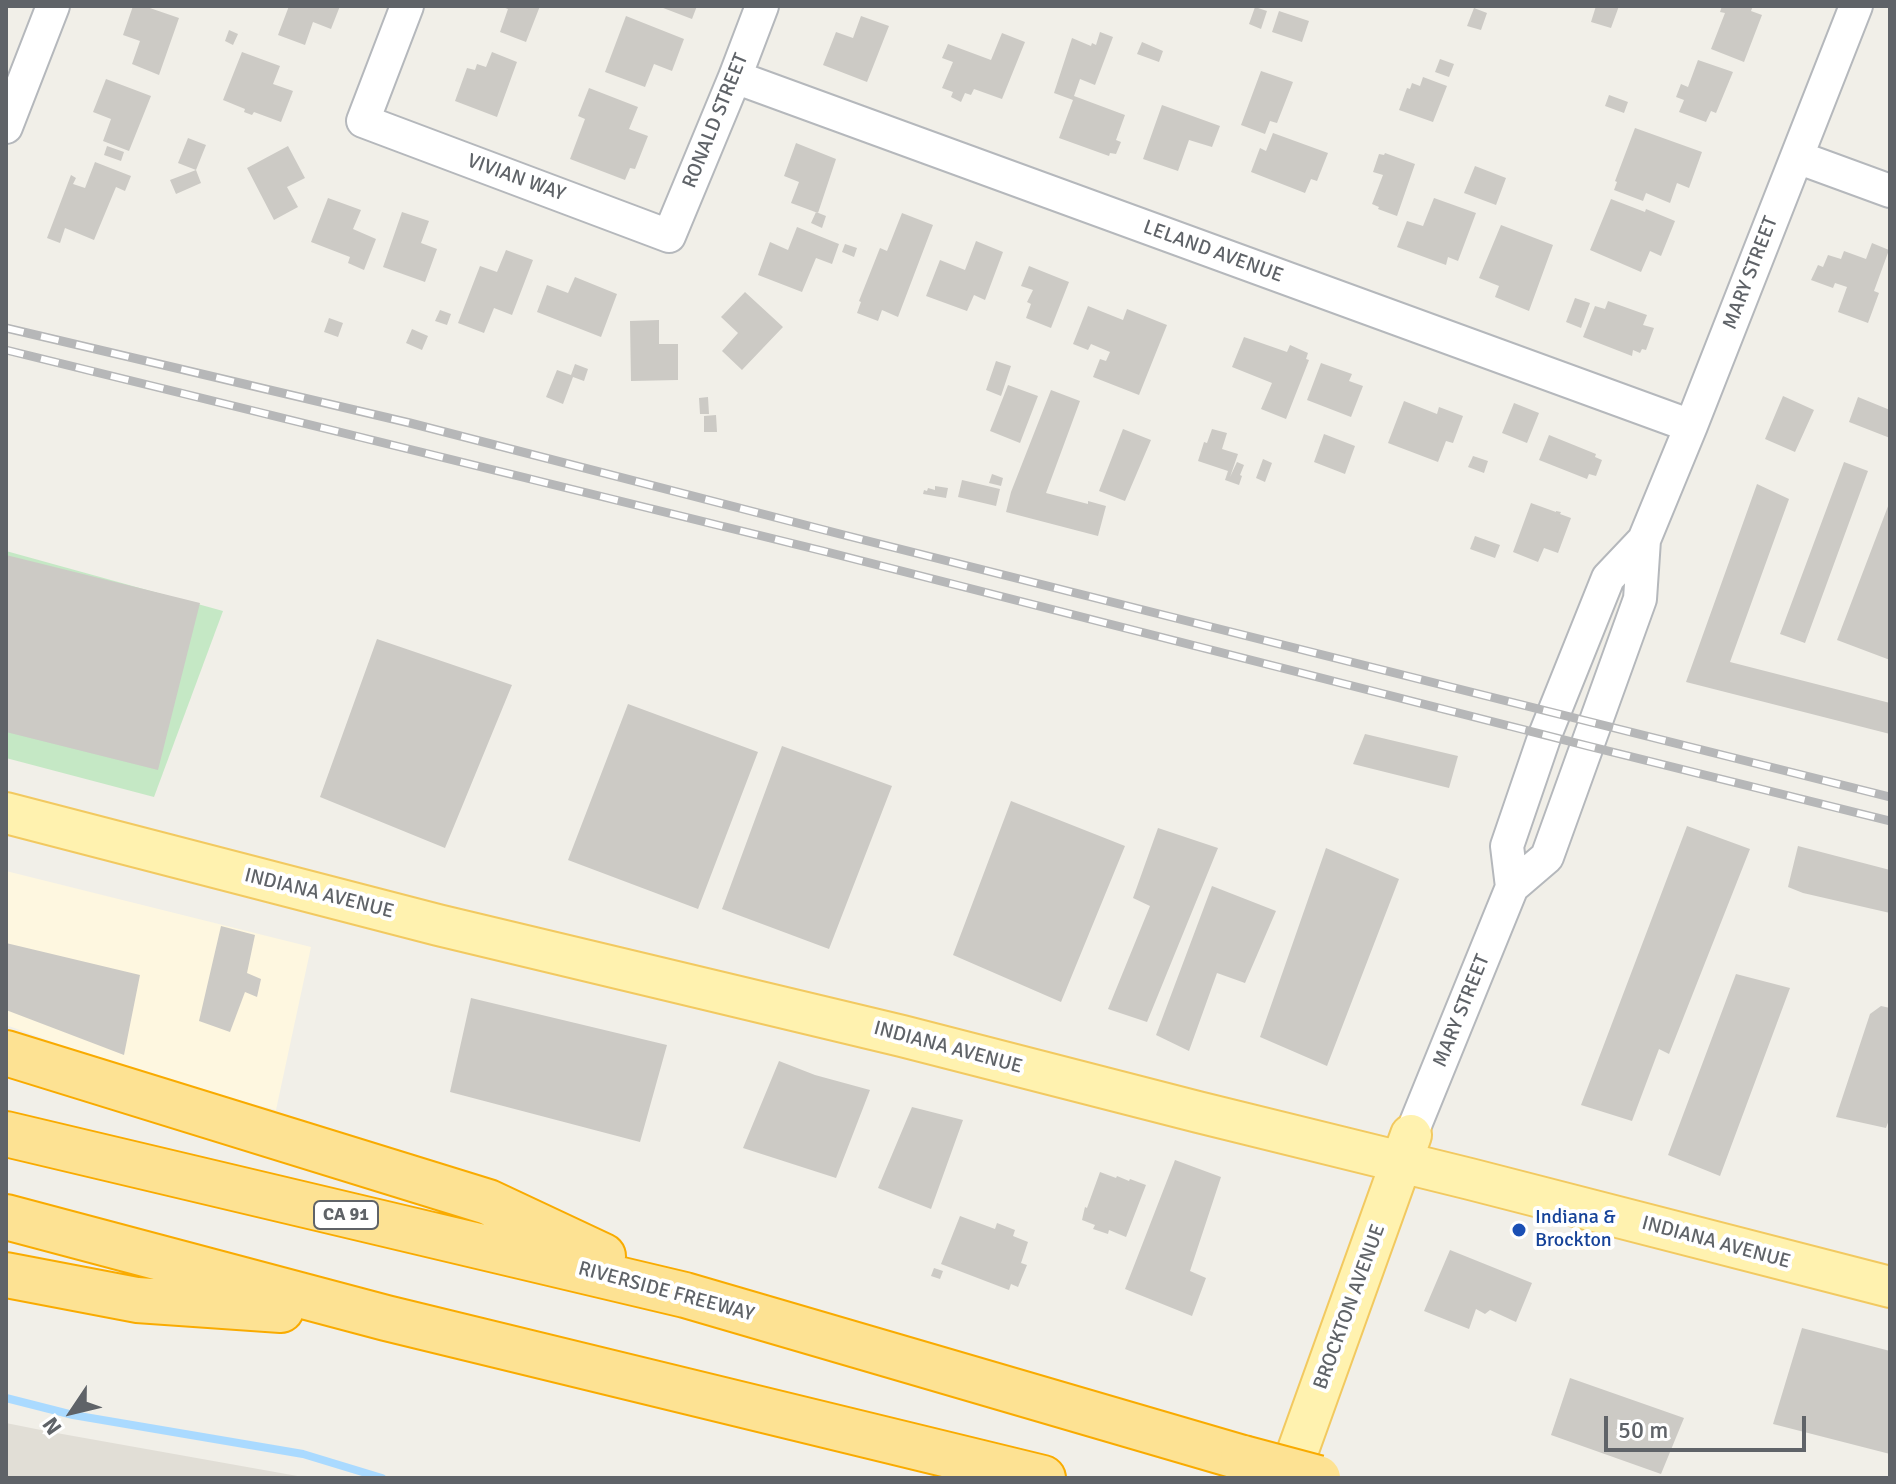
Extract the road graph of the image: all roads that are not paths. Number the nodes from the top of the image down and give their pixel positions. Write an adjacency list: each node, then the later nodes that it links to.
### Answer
1 (53, 6): 6 (street)
2 (407, 6): 9 (street, VIVIAN WAY)
3 (762, 6): 5 (street, RONALD STREET)
4 (1856, 6): 7 (street, MARY STREET)
5 (735, 77): 9 (street, RONALD STREET); 10 (street, LELAND AVENUE)
6 (6, 127)
7 (1797, 157): 8 (street); 10 (street, MARY STREET)
8 (1890, 191)
9 (669, 236)
10 (1691, 426): 11 (street, MARY STREET)
11 (1644, 540): 13 (street, MARY STREET); 13 (street, MARY STREET)
12 (6, 813): 16 (main road, INDIANA AVENUE)
13 (1512, 887): 16 (street, MARY STREET)
14 (6, 1053): 20 (highway)
15 (6, 1134): 20 (highway, RIVERSIDE FREEWAY / CA 91)
16 (1406, 1148): 19 (main road, INDIANA AVENUE); 23 (main road, BROCKTON AVENUE)
17 (6, 1217): 21 (highway)
18 (6, 1275): 21 (highway)
19 (1890, 1287)
20 (685, 1295): 24 (highway, RIVERSIDE FREEWAY / CA 91, bridge)
21 (386, 1318): 22 (highway)
22 (1043, 1478)
23 (1288, 1478)
24 (1318, 1478)

